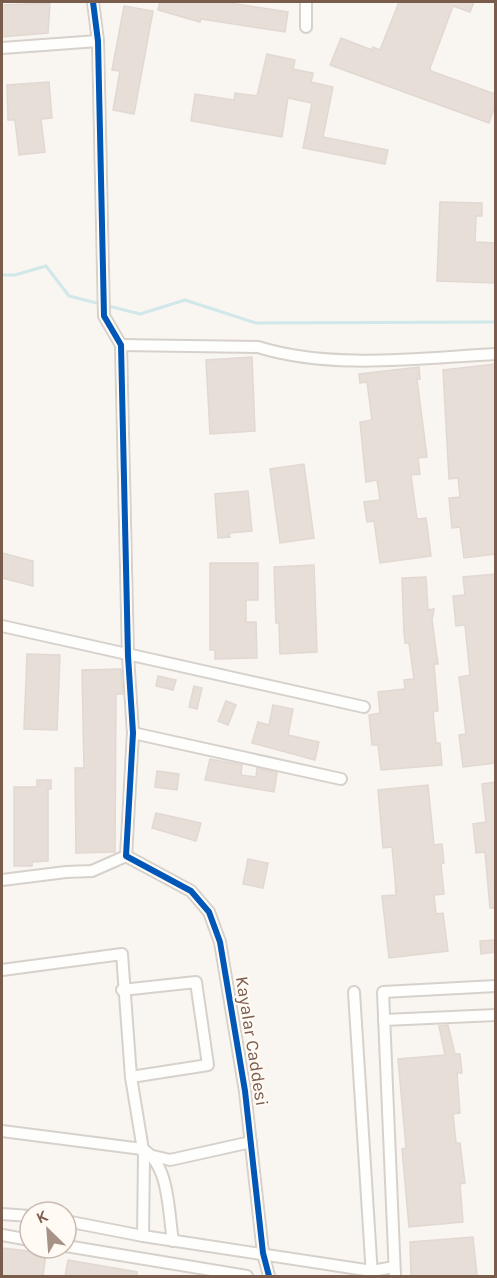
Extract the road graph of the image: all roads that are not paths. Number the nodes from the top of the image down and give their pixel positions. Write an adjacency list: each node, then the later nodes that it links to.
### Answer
1 (93, 2): 4 (street)
2 (306, 2): 3 (street)
3 (306, 27)
4 (98, 42): 5 (street); 6 (street)
5 (2, 48)
6 (121, 345): 7 (street); 9 (street)
7 (495, 354)
8 (2, 626): 9 (street)
9 (128, 656): 10 (street); 11 (street)
10 (364, 707)
11 (134, 733): 12 (street); 13 (street)
12 (341, 779)
13 (126, 856): 14 (street); 23 (street, Kayalar Caddesi)
14 (2, 880)
15 (2, 970): 17 (street)
16 (495, 986): 20 (street)
17 (122, 990): 21 (street); 21 (street)
18 (354, 992): 35 (street)
19 (495, 1015): 20 (street)
20 (384, 1020): 34 (street)
21 (131, 1077): 24 (street)
22 (2, 1131): 24 (street)
23 (251, 1142): 24 (street); 33 (street, Kayalar Caddesi)
24 (146, 1153): 29 (street); 31 (street)
25 (2, 1214): 26 (street)
26 (18, 1215)
27 (78, 1223): 29 (street)
28 (2, 1235): 30 (street)
29 (143, 1236): 31 (street)
30 (18, 1238)
31 (173, 1241): 33 (street)
32 (78, 1248): 36 (street)
33 (262, 1253): 35 (street); 37 (street, Kayalar Caddesi)
34 (394, 1272): 35 (street)
35 (372, 1274)
36 (247, 1276)
37 (269, 1276)

